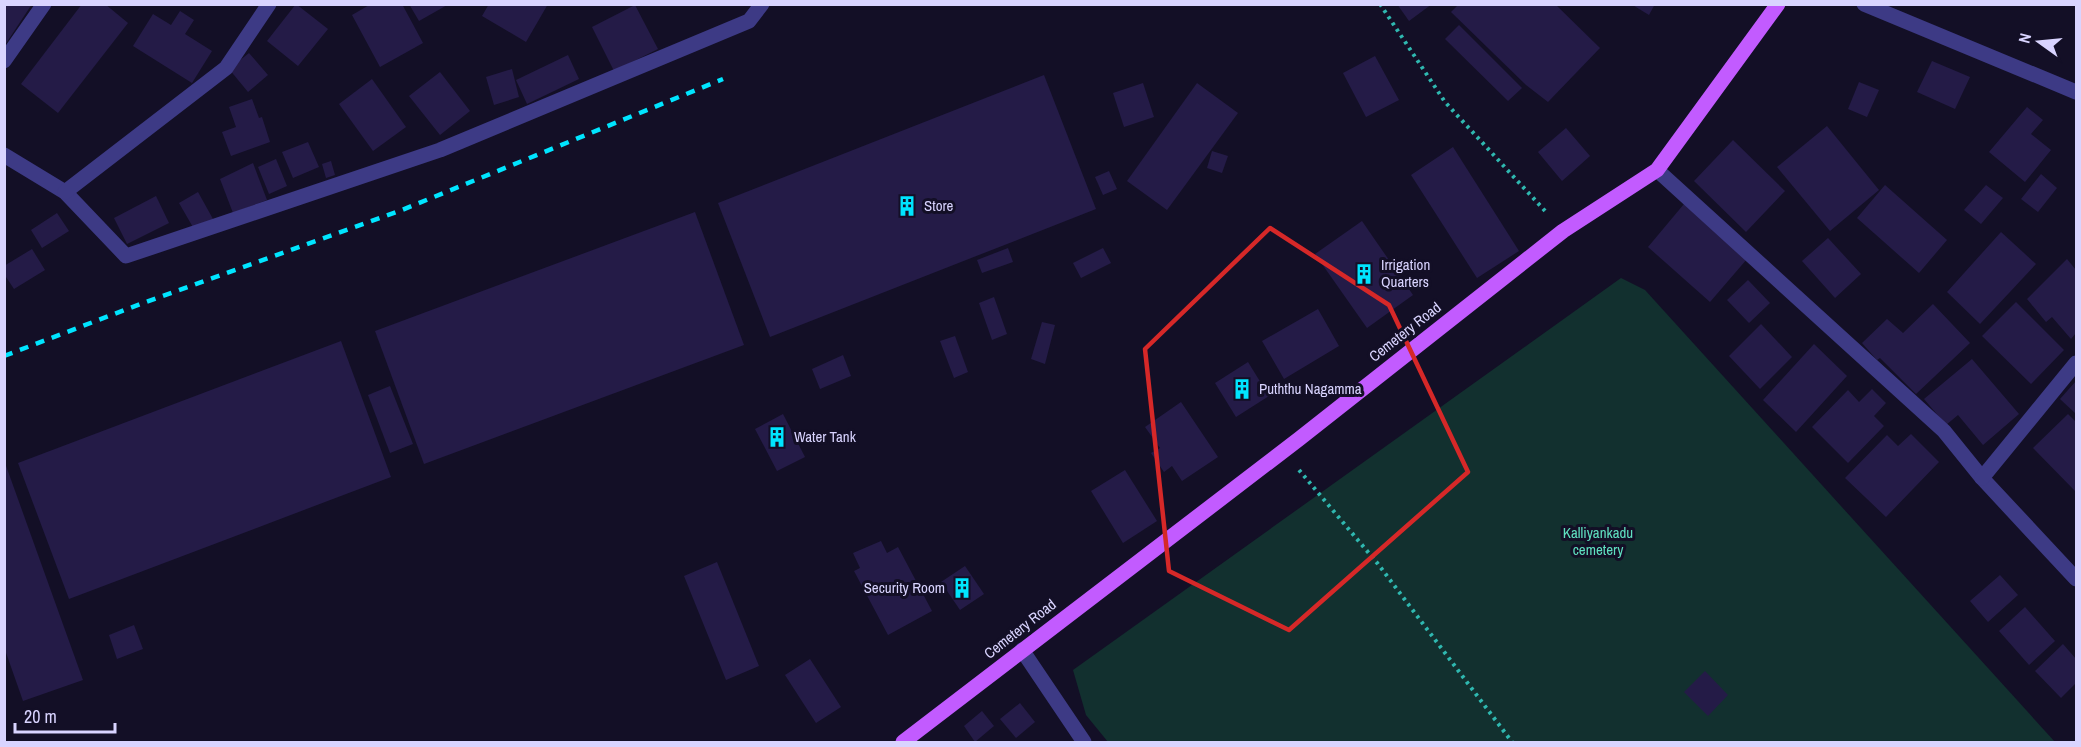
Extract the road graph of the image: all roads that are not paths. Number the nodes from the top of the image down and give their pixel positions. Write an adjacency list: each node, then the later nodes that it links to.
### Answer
1 (44, 4): 6 (street)
2 (269, 4): 10 (street)
3 (762, 4): 10 (street)
4 (1778, 4): 9 (main road, Cemetery Road)
5 (1864, 4): 7 (street)
6 (4, 60)
7 (2076, 92)
8 (4, 155): 10 (street)
9 (1657, 170): 12 (street); 14 (main road, Cemetery Road)
10 (65, 192)
11 (2076, 363): 12 (street)
12 (1982, 478): 13 (street)
13 (2076, 579)
14 (1022, 650): 15 (main road, Cemetery Road); 16 (street)
15 (903, 742)
16 (1084, 742)

